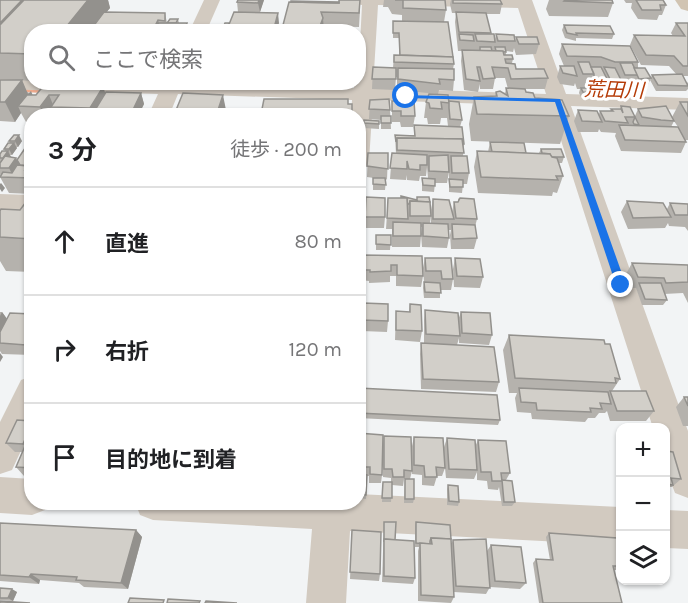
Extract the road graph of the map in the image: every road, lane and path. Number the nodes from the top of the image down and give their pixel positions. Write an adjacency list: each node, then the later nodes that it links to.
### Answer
1 (212, 0): 7 (street)
2 (357, 0): 3 (street)
3 (370, 0): 5 (street); 8 (street)
4 (684, 0): 6 (main road)
5 (525, 2): 16 (street)
6 (688, 5)
7 (201, 24)
8 (366, 57)
9 (0, 83): 10 (street)
10 (24, 85)
11 (90, 90): 13 (street)
12 (364, 90): 14 (street)
13 (167, 96): 14 (street)
14 (363, 100): 16 (street); 17 (street)
15 (688, 104): 16 (street)
16 (560, 106): 18 (street); 23 (street)
17 (362, 108)
18 (688, 114)
19 (0, 202): 20 (street)
20 (24, 203)
21 (24, 407): 22 (street)
22 (0, 458)
23 (688, 481)
24 (0, 495): 25 (street)
25 (24, 496)
26 (366, 509): 28 (street)
27 (332, 510): 31 (street)
28 (616, 526)
29 (670, 529): 30 (street)
30 (688, 530)
31 (326, 603)

